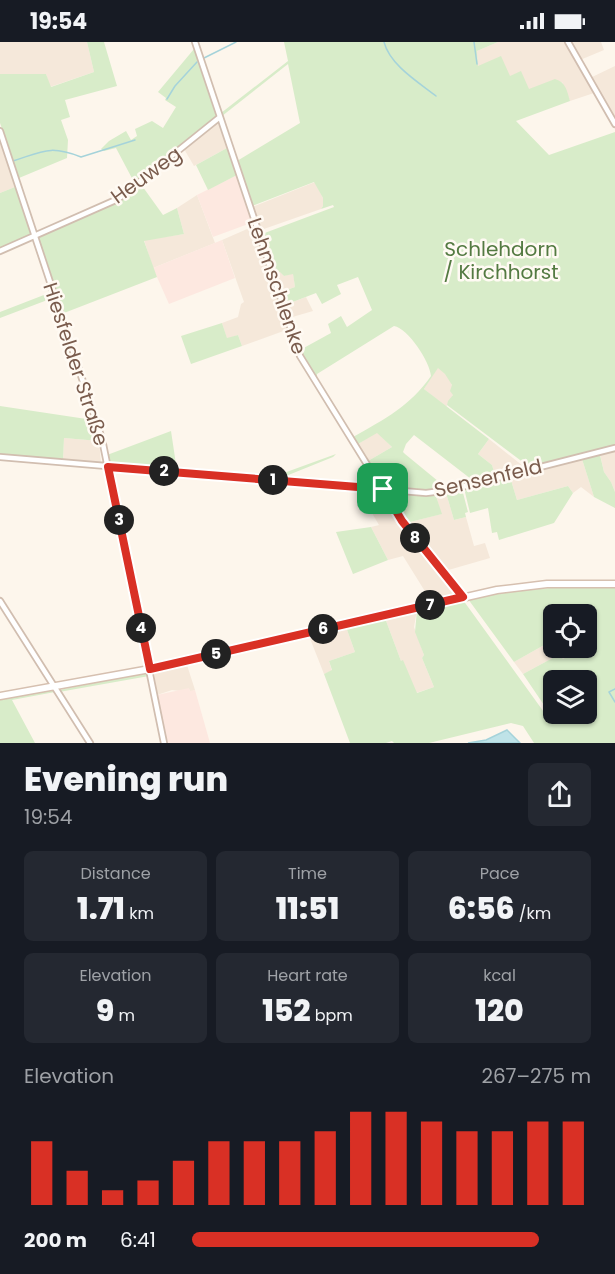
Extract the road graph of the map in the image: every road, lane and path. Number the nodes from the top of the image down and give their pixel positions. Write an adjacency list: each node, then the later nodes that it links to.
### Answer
1 (195, 42): 3 (street, Lehmschlenke)
2 (568, 42): 4 (street)
3 (220, 117): 6 (street, Heuweg); 11 (street, Lehmschlenke)
4 (615, 124)
5 (0, 131): 6 (street, Hiesfelder Straße)
6 (35, 236): 7 (street, Heuweg); 10 (street, Hiesfelder Straße)
7 (0, 251)
8 (615, 448): 11 (street, Sensenfeld)
9 (0, 457): 10 (street, Sensenfeld)
10 (108, 467): 11 (street, Sensenfeld); 15 (street, Hiesfelder Straße)
11 (383, 489): 13 (street, Lehmschlenke)
12 (615, 584): 13 (main road)
13 (463, 597): 15 (main road)
14 (0, 601): 16 (street)
15 (150, 669): 16 (main road); 19 (street, Hiesfelder Straße)
16 (54, 687): 17 (main road); 18 (street)
17 (0, 696)
18 (90, 743)
19 (164, 743)

